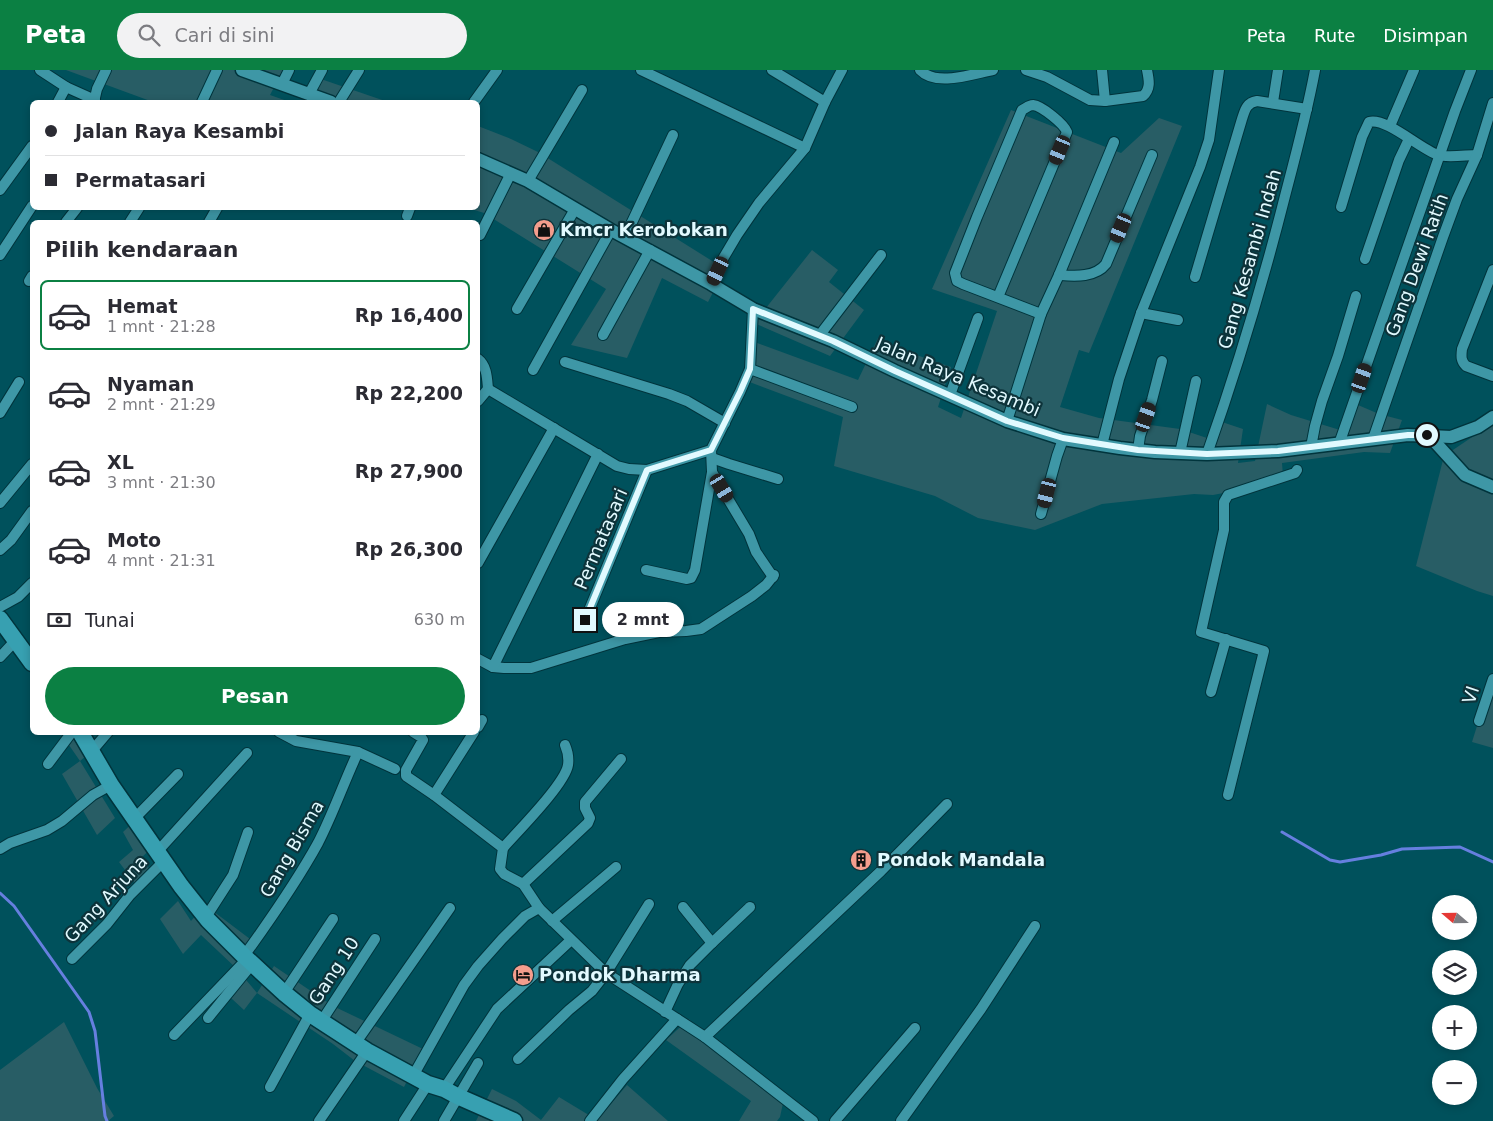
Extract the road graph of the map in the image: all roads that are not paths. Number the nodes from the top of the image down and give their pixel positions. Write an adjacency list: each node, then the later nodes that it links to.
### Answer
1 (40, 70): 24 (street)
2 (106, 70): 29 (street)
3 (217, 70): 30 (street)
4 (242, 70): 23 (street)
5 (289, 70): 23 (street)
6 (322, 70): 26 (street)
7 (359, 70): 32 (street)
8 (497, 70): 33 (street)
9 (642, 70): 43 (street)
10 (772, 70): 35 (street)
11 (842, 70): 35 (street)
12 (920, 70): 13 (street)
13 (993, 70)
14 (1026, 70): 22 (street)
15 (1102, 70): 34 (street)
16 (1147, 70): 34 (street)
17 (1219, 70): 70 (street)
18 (1278, 70): 36 (street)
19 (1314, 70): 38 (street, Gang Kesambi Indah)
20 (1414, 70): 39 (street)
21 (1471, 70): 47 (street)
22 (1047, 74): 34 (street)
23 (282, 84): 26 (street)
24 (66, 87): 27 (street); 28 (street)
25 (582, 90): 50 (street)
26 (306, 96): 31 (street)
27 (59, 100)
28 (92, 100)
29 (94, 100)
30 (203, 100)
31 (323, 100)
32 (340, 100)
33 (475, 100)
34 (1105, 101)
35 (825, 102): 43 (street)
36 (1272, 102): 38 (street); 64 (street)
37 (1493, 103): 46 (street, Gang Dewi Ratih)
38 (1307, 109): 104 (street, Gang Kesambi Indah)
39 (1390, 126): 41 (street); 52 (street)
40 (672, 134): 57 (street)
41 (1409, 139): 47 (street); 61 (street)
42 (1114, 142): 63 (street)
43 (805, 148): 65 (street)
44 (30, 149): 51 (street)
45 (1152, 155): 63 (street)
46 (1477, 155): 47 (street); 96 (street, Gang Dewi Ratih)
47 (1439, 156): 97 (street)
48 (480, 161): 49 (street, Jalan Raya Kesambi)
49 (511, 173): 50 (street, Jalan Raya Kesambi); 56 (street)
50 (528, 181): 54 (street, Jalan Raya Kesambi)
51 (0, 190)
52 (1341, 207)
53 (30, 209): 59 (street)
54 (575, 209): 55 (street, Jalan Raya Kesambi); 68 (street)
55 (611, 230): 57 (street, Jalan Raya Kesambi); 80 (street)
56 (480, 235)
57 (625, 237): 58 (street, Jalan Raya Kesambi)
58 (650, 250): 65 (street, Jalan Raya Kesambi); 74 (street)
59 (0, 255)
60 (881, 255): 75 (street)
61 (1364, 259)
62 (1493, 270): 81 (street)
63 (1059, 275): 71 (street)
64 (1195, 277)
65 (711, 284): 69 (street, Jalan Raya Kesambi)
66 (1356, 296): 99 (street)
67 (998, 297): 67 (street); 71 (street)
68 (517, 309)
69 (753, 309): 75 (street, Jalan Raya Kesambi); 79 (street)
70 (1141, 313): 73 (street); 98 (street)
71 (1041, 314): 90 (street)
72 (978, 318): 85 (street)
73 (1178, 320)
74 (603, 335)
75 (819, 336): 85 (street, Jalan Raya Kesambi)
76 (480, 360): 84 (street)
77 (1162, 361): 100 (street)
78 (565, 362): 91 (street)
79 (750, 369): 87 (street); 91 (street)
80 (533, 370)
81 (1493, 376)
82 (1196, 381): 101 (street)
83 (19, 382): 88 (street)
84 (488, 389): 86 (street); 92 (street)
85 (950, 395): 90 (street, Jalan Raya Kesambi)
86 (480, 399)
87 (852, 407)
88 (0, 412)
89 (1492, 415): 94 (street, Jalan Raya Kesambi)
90 (1007, 421): 95 (street, Jalan Raya Kesambi)
91 (725, 423): 103 (street)
92 (554, 428): 102 (street); 116 (street)
93 (1427, 435): 94 (street, Jalan Raya Kesambi); 96 (street, Jalan Raya Kesambi); 105 (street)
94 (1451, 437): 105 (street)
95 (1063, 438): 98 (street, Jalan Raya Kesambi); 114 (street)
96 (1373, 439): 97 (street, Jalan Raya Kesambi)
97 (1339, 444): 99 (street, Jalan Raya Kesambi)
98 (1102, 445): 100 (street, Jalan Raya Kesambi)
99 (1311, 447): 104 (street, Jalan Raya Kesambi)
100 (1138, 450): 101 (street, Jalan Raya Kesambi)
101 (1180, 453): 104 (street, Jalan Raya Kesambi)
102 (598, 454): 107 (street); 127 (street)
103 (712, 454): 107 (street); 109 (street); 110 (street)
104 (1207, 454)
105 (1456, 464): 111 (street)
106 (30, 466): 112 (street)
107 (647, 470): 121 (street, Permatasari)
108 (1297, 470): 122 (street)
109 (712, 472): 117 (street); 127 (street)
110 (778, 479)
111 (1493, 487)
112 (0, 503)
113 (30, 514): 115 (street)
114 (1041, 514)
115 (0, 550)
116 (480, 559)
117 (646, 570)
118 (30, 584): 119 (street)
119 (0, 607)
120 (0, 619): 123 (main road)
121 (585, 620)
122 (1226, 639): 129 (street); 147 (street)
123 (12, 644): 124 (street); 126 (main road)
124 (0, 657)
125 (480, 660): 127 (street)
126 (30, 661)
127 (493, 667)
128 (1493, 679): 130 (street, VI)
129 (1211, 692)
130 (1479, 721)
131 (70, 735): 142 (street)
132 (82, 735): 138 (main road)
133 (105, 735): 138 (street)
134 (282, 735): 139 (street)
135 (418, 735): 146 (street)
136 (472, 735): 146 (street)
137 (566, 745): 151 (street)
138 (90, 752): 145 (main road)
139 (358, 752): 143 (street); 169 (street, Gang Bisma)
140 (247, 753): 153 (street, Gang Arjuna)
141 (620, 759): 155 (street)
142 (48, 764)
143 (395, 768)
144 (178, 774): 149 (street)
145 (111, 785): 149 (main road); 152 (street)
146 (434, 795): 151 (street)
147 (1228, 795)
148 (947, 804): 178 (street)
149 (134, 820): 153 (main road)
150 (248, 832): 161 (street)
151 (503, 848): 155 (street)
152 (0, 849)
153 (160, 857): 161 (main road); 168 (street, Gang Arjuna)
154 (616, 867): 163 (street)
155 (523, 884): 160 (street)
156 (649, 904): 170 (street)
157 (683, 907): 167 (street)
158 (750, 907): 167 (street)
159 (450, 908): 179 (street)
160 (539, 908): 163 (street); 182 (street)
161 (206, 917): 169 (main road)
162 (333, 918): 171 (street)
163 (552, 921): 166 (street)
164 (1035, 926): 193 (street)
165 (375, 939): 174 (street, Gang 10)
166 (572, 940): 170 (street); 185 (street)
167 (712, 943): 172 (street)
168 (72, 959)
169 (248, 960): 171 (main road); 173 (street); 177 (street)
170 (606, 973): 172 (street); 180 (street)
171 (284, 993): 174 (main road)
172 (664, 1012): 175 (street)
173 (208, 1018)
174 (316, 1018): 179 (main road); 184 (street, Gang 10)
175 (676, 1019): 178 (street); 190 (street)
176 (915, 1028): 192 (street)
177 (174, 1035)
178 (704, 1037): 191 (street)
179 (361, 1048): 182 (main road); 186 (street)
180 (518, 1059)
181 (478, 1063): 185 (street)
182 (413, 1076): 183 (main road)
183 (428, 1084): 185 (main road); 187 (street)
184 (270, 1087)
185 (451, 1093): 188 (street); 189 (main road)
186 (319, 1121)
187 (404, 1121)
188 (444, 1121)
189 (514, 1121)
190 (590, 1121)
191 (813, 1121)
192 (835, 1121)
193 (901, 1121)

